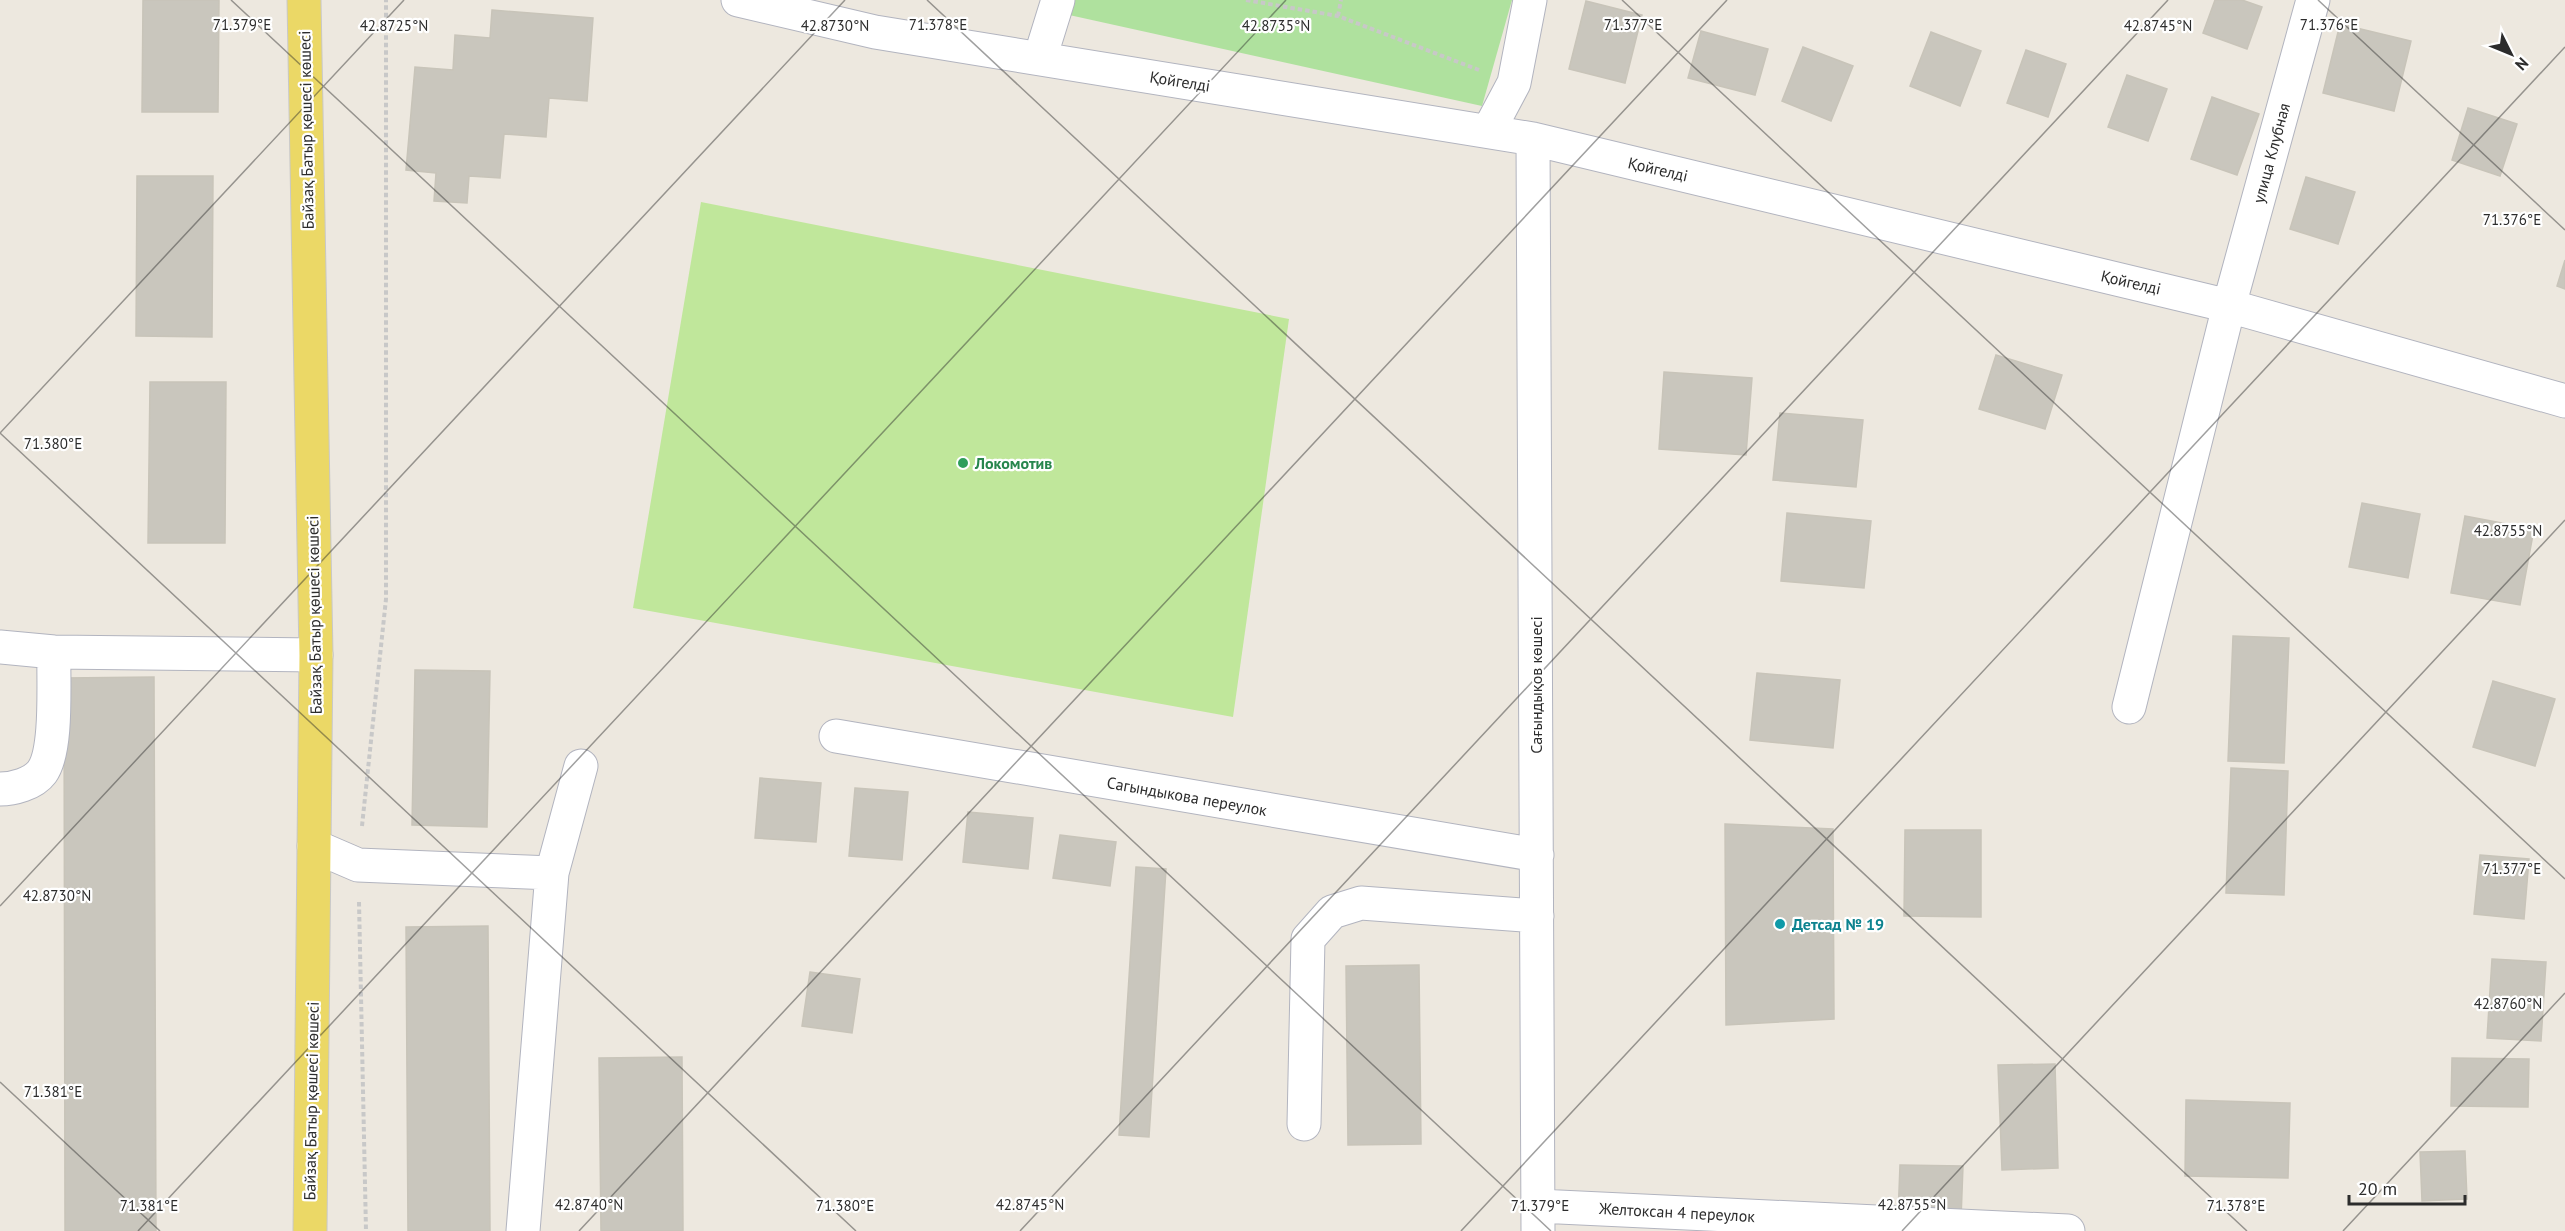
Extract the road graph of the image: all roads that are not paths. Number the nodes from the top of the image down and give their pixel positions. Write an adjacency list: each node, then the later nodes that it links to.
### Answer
1 (304, 0): 13 (main road, Байзақ Батыр қөшесі көшесі)
2 (738, 0): 6 (street, Қойгелді)
3 (1058, 0): 6 (street)
4 (1530, 0): 7 (street)
5 (2313, 0): 9 (street, улица Клубная)
6 (1040, 58): 7 (street, Қойгелді)
7 (1488, 130): 8 (street, Қойгелді)
8 (1533, 139): 9 (street, Қойгелді); 19 (street, Сағындықов көшесі)
9 (2229, 306): 10 (street, Қойгелді); 14 (street, улица Клубная)
10 (2565, 401)
11 (0, 647): 12 (street)
12 (54, 652): 13 (street); 17 (street)
13 (316, 655): 18 (main road, Байзақ Батыр қөшесі көшесі)
14 (2129, 707)
15 (836, 736): 19 (street, Сагындыкова переулок)
16 (581, 766): 20 (street)
17 (0, 789)
18 (314, 846): 20 (street); 24 (main road, Байзақ Батыр қөшесі көшесі)
19 (1537, 855): 21 (street, Сағындықов көшесі)
20 (552, 873): 25 (street)
21 (1537, 916): 22 (street); 23 (street, Сағындықов көшесі)
22 (1304, 1124)
23 (1538, 1218): 26 (street, Желтоксан 4 переулок)
24 (310, 1231)
25 (524, 1231)
26 (2068, 1231)

